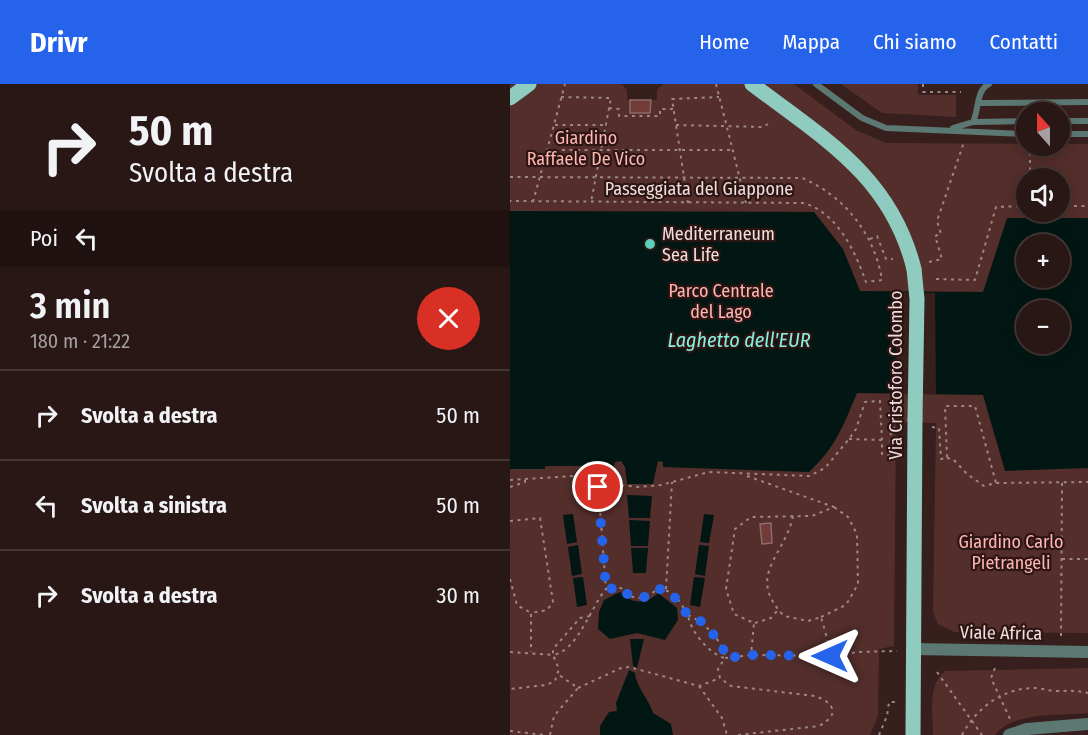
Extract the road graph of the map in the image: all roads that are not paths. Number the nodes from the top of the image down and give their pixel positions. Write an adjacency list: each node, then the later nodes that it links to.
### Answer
1 (529, 84): 5 (main road)
2 (752, 84): 16 (main road, Via Cristoforo Colombo, bridge)
3 (989, 84): 7 (lane)
4 (819, 85): 12 (lane)
5 (510, 98)
6 (1088, 102): 7 (lane)
7 (979, 103): 11 (lane)
8 (1016, 121): 11 (lane)
9 (1070, 121): 10 (lane)
10 (1088, 121)
11 (973, 122): 12 (lane)
12 (943, 130): 13 (lane)
13 (1016, 134)
14 (1070, 134): 15 (lane)
15 (1088, 134)
16 (913, 650): 17 (street, Viale Africa); 20 (main road, Via Cristoforo Colombo)
17 (1088, 652)
18 (1088, 724): 19 (street)
19 (1010, 730)
20 (913, 735)

